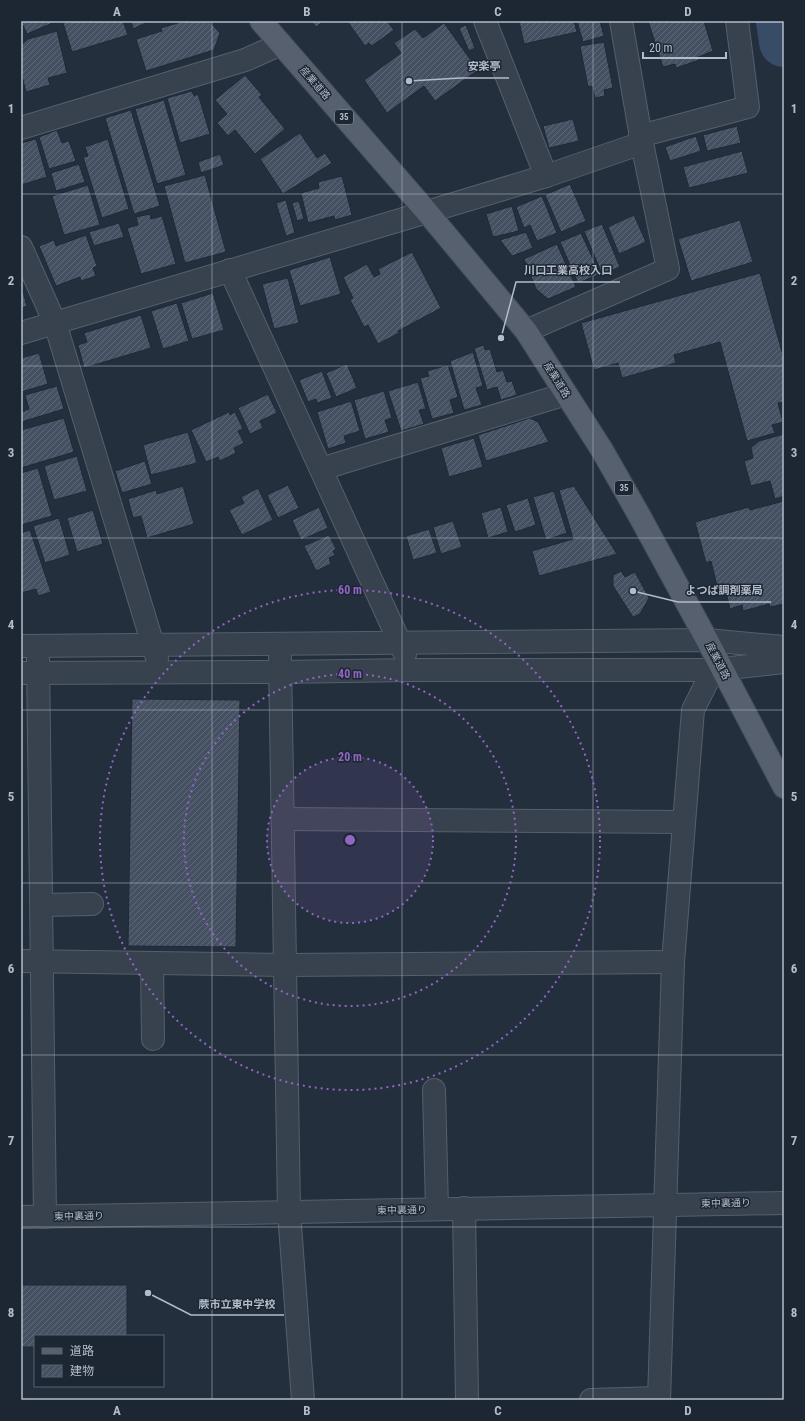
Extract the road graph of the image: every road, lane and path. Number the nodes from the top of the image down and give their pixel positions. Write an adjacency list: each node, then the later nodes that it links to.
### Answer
1 (261, 21): 5 (main road, 産業道路 / 35)
2 (485, 21): 8 (street)
3 (620, 21): 7 (street)
4 (737, 21): 7 (street)
5 (281, 44): 6 (street); 9 (main road, 産業道路 / 35)
6 (21, 128)
7 (641, 140): 8 (street); 13 (street)
8 (546, 176): 9 (street)
9 (427, 212): 11 (street); 13 (main road, 産業道路 / 35)
10 (21, 248): 12 (street)
11 (230, 270): 12 (street); 16 (street)
12 (55, 323): 14 (street); 20 (street)
13 (526, 331): 15 (main road, 産業道路 / 35)
14 (21, 333)
15 (566, 394): 16 (street); 17 (main road, 産業道路 / 35)
16 (321, 469): 18 (street)
17 (707, 640): 18 (street); 22 (street); 24 (main road, 産業道路 / 35)
18 (401, 642): 19 (street); 25 (street)
19 (279, 643): 20 (street); 26 (street)
20 (152, 645): 21 (street); 28 (street)
21 (30, 646): 27 (street)
22 (784, 647)
23 (784, 662): 24 (street)
24 (718, 669): 25 (street); 29 (main road, 産業道路 / 35); 31 (street)
25 (411, 670): 26 (street)
26 (281, 672): 28 (street); 30 (street)
27 (30, 673): 28 (street); 33 (street)
28 (162, 673)
29 (784, 787)
30 (283, 819): 31 (street); 38 (street)
31 (684, 822): 36 (street)
32 (92, 904): 33 (street)
33 (42, 905): 35 (street)
34 (21, 961): 35 (street)
35 (43, 962): 37 (street); 47 (street)
36 (673, 962): 38 (street); 42 (street)
37 (152, 963): 38 (street); 39 (street)
38 (285, 965): 45 (street)
39 (153, 1039)
40 (434, 1090): 44 (street)
41 (784, 1202): 42 (street, 東中裏通り)
42 (665, 1204): 43 (street, 東中裏通り); 48 (street)
43 (464, 1208): 44 (street, 東中裏通り); 50 (street)
44 (437, 1209): 45 (street, 東中裏通り)
45 (289, 1212): 47 (street, 東中裏通り); 49 (street)
46 (21, 1217): 47 (street, 東中裏通り)
47 (45, 1217)
48 (659, 1399): 51 (street)
49 (303, 1400)
50 (466, 1400)
51 (591, 1400)

